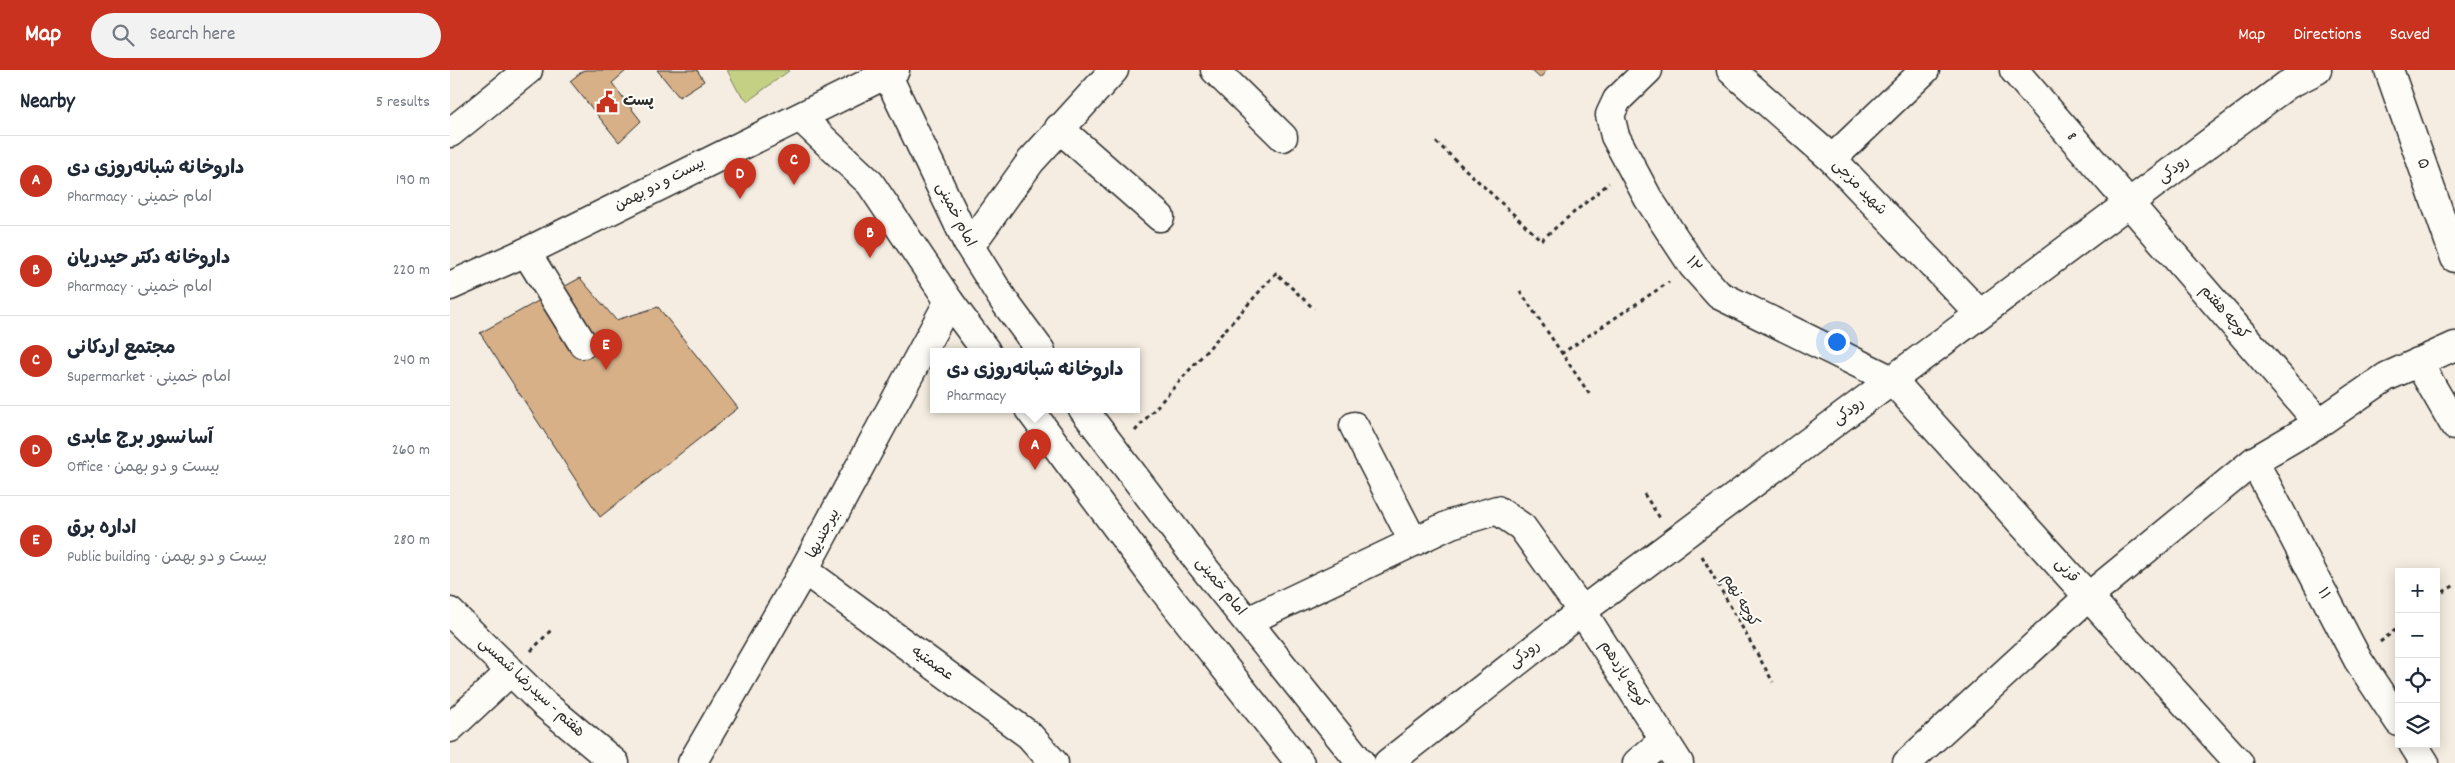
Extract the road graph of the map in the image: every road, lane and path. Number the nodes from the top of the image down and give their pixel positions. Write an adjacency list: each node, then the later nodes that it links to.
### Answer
1 (528, 70): 12 (street)
2 (1114, 70): 13 (street)
3 (1215, 70): 14 (street)
4 (1648, 70): 17 (street, ۱۲)
5 (1731, 70): 16 (street, شهید مزجی)
6 (1926, 70): 16 (street)
7 (2014, 70): 18 (street, 8)
8 (2389, 70): 22 (street, ۵)
9 (889, 72): 11 (street, بیست و دو بهمن); 20 (street, امام خمینی)
10 (2309, 72): 18 (street, رودکی)
11 (801, 118): 21 (street, بیست و دو بهمن); 26 (street)
12 (452, 127)
13 (1059, 128): 19 (street); 20 (street)
14 (1283, 137)
15 (1436, 142): 17 (path)
16 (1832, 159): 28 (street, شهید مزجی)
17 (1630, 165): 23 (street, ۱۲)
18 (2128, 204): 28 (street, رودکی); 39 (street, کوچه هفتم)
19 (1160, 216)
20 (970, 246): 32 (street, امام خمینی)
21 (526, 252): 24 (street, بیست و دو بهمن); 29 (street)
22 (2455, 258)
23 (1693, 266): 33 (path); 35 (street, ۱۲)
24 (450, 286)
25 (1520, 291): 33 (path)
26 (949, 301): 31 (street); 46 (street, بیرجندیها)
27 (1314, 309): 42 (path)
28 (1980, 314): 35 (street, رودکی)
29 (583, 344)
30 (2455, 346): 34 (street)
31 (984, 348)
32 (1039, 348)
33 (1560, 354): 36 (path)
34 (2418, 362): 39 (street); 41 (street)
35 (1892, 380): 44 (street, رودکی); 49 (street, قرنی)
36 (1590, 395)
37 (1032, 413): 62 (street)
38 (1086, 413): 42 (street, امام خمینی)
39 (2319, 423): 43 (street)
40 (1354, 426): 45 (street)
41 (2455, 426)
42 (1116, 453): 52 (street, امام خمینی)
43 (2254, 461): 49 (street); 55 (street, ۱۱)
44 (1688, 532): 50 (street, رودکی); 54 (path, کوچه نهم)
45 (1412, 541): 50 (street, کوچه یازدهم); 52 (street)
46 (804, 570): 60 (street, بیرجندیها); 61 (street, عصمتیه)
47 (2455, 585): 48 (path)
48 (2440, 594)
49 (2088, 596): 67 (street); 68 (street, قرنی)
50 (1582, 611): 57 (street, کوچه یازدهم); 64 (street, رودکی)
51 (450, 612): 53 (street, هفتم - سیدرضا شمسی)
52 (1248, 621): 63 (street, امام خمینی)
53 (511, 671): 56 (street); 59 (street, هفتم - سیدرضا شمسی)
54 (1773, 682)
55 (2395, 716)
56 (450, 728)
57 (1664, 740): 65 (street); 66 (street, کوچه یازدهم)
58 (2416, 748): 69 (street)
59 (615, 763)
60 (692, 763)
61 (1054, 763)
62 (1300, 763)
63 (1361, 763)
64 (1388, 763)
65 (1637, 763)
66 (1679, 763)
67 (1907, 763)
68 (2239, 763)
69 (2426, 763)

